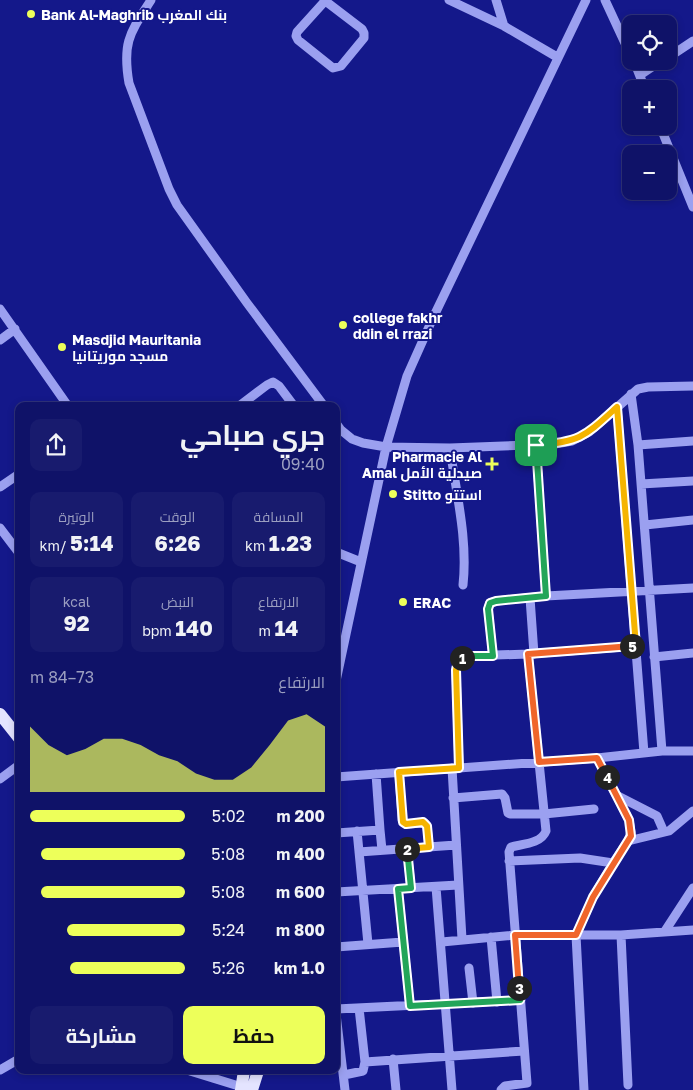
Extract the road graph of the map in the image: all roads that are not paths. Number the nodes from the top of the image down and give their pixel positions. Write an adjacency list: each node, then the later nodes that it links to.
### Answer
1 (152, 0): 27 (street)
2 (449, 0): 7 (street)
3 (496, 0): 7 (street)
4 (586, 0): 11 (street)
5 (605, 0): 8 (street)
6 (324, 1): 6 (street)
7 (504, 26): 11 (street)
8 (622, 37)
9 (693, 41): 10 (street)
10 (677, 51)
11 (557, 57): 33 (street)
12 (638, 70): 14 (street)
13 (648, 70): 14 (street)
14 (640, 75): 15 (street)
15 (642, 80)
16 (664, 135): 17 (street)
17 (690, 192): 18 (street)
18 (693, 207)
19 (0, 309): 20 (street)
20 (15, 329): 21 (street); 24 (street)
21 (0, 340)
22 (693, 386): 23 (street)
23 (631, 394): 28 (street); 32 (street)
24 (65, 402)
25 (244, 402): 26 (street)
26 (291, 402)
27 (321, 402)
28 (617, 407): 31 (street); 48 (street)
29 (340, 430): 33 (street)
30 (693, 441): 32 (street)
31 (536, 445): 34 (street); 49 (street)
32 (638, 445): 37 (street)
33 (386, 447): 34 (street); 44 (street)
34 (450, 448): 45 (street)
35 (15, 477): 38 (street)
36 (693, 481): 37 (street)
37 (641, 484): 40 (street)
38 (0, 487)
39 (693, 520): 40 (street)
40 (645, 525): 47 (street)
41 (0, 528): 42 (street)
42 (15, 548)
43 (340, 554): 44 (street)
44 (361, 562): 56 (street)
45 (463, 584)
46 (693, 588): 47 (street)
47 (650, 590): 48 (street); 55 (street)
48 (632, 591): 49 (street); 51 (street)
49 (546, 596): 50 (street)
50 (530, 598): 53 (street); 54 (street)
51 (636, 646): 53 (street); 61 (street)
52 (693, 653): 55 (street)
53 (531, 654): 54 (street); 63 (street)
54 (493, 656): 65 (street)
55 (654, 657): 59 (street)
56 (340, 662)
57 (0, 714): 58 (main road)
58 (15, 733)
59 (662, 751): 60 (street); 61 (street)
60 (693, 751)
61 (644, 753): 62 (street)
62 (597, 758): 63 (street); 70 (street)
63 (539, 762): 65 (street); 74 (street)
64 (15, 768): 69 (street)
65 (455, 768): 66 (street); 71 (street)
66 (399, 772): 67 (street); 81 (street)
67 (376, 774): 68 (street); 75 (street)
68 (340, 777)
69 (0, 779)
70 (616, 795): 77 (street); 79 (street)
71 (453, 798): 74 (street); 80 (street)
72 (594, 809): 74 (street)
73 (693, 811): 77 (street)
74 (544, 814): 85 (street)
75 (380, 830): 76 (street); 83 (street)
76 (358, 831): 78 (street); 84 (street)
77 (664, 832): 79 (street)
78 (340, 833)
79 (628, 841): 86 (street)
80 (456, 845): 81 (street); 87 (street)
81 (429, 847): 82 (street)
82 (407, 848): 83 (street); 89 (street)
83 (382, 850): 84 (street)
84 (359, 852): 92 (street)
85 (510, 861): 86 (street); 97 (street)
86 (613, 863): 98 (street)
87 (458, 885): 88 (street); 100 (street)
88 (436, 887): 89 (street); 102 (street)
89 (411, 888): 91 (street)
90 (693, 888): 95 (street)
91 (398, 889): 92 (street); 101 (street)
92 (363, 890): 93 (street); 103 (street)
93 (340, 892)
94 (693, 930): 95 (street)
95 (665, 931): 96 (street)
96 (622, 934): 98 (street); 124 (street)
97 (515, 935): 98 (street); 99 (street); 106 (street)
98 (576, 935): 130 (street)
99 (490, 937): 100 (street); 107 (street)
100 (462, 940): 102 (street)
101 (403, 942): 103 (street); 110 (street)
102 (442, 942): 109 (street)
103 (368, 944): 104 (street)
104 (340, 946)
105 (469, 968): 108 (street)
106 (520, 1000): 107 (street); 113 (street)
107 (497, 1002): 108 (street)
108 (473, 1003): 109 (street)
109 (446, 1005): 110 (street); 114 (street)
110 (410, 1006): 111 (street)
111 (359, 1008): 112 (street); 117 (street)
112 (340, 1009)
113 (524, 1051): 114 (street); 129 (street)
114 (450, 1056): 115 (street); 128 (street)
115 (393, 1059): 117 (street); 127 (street)
116 (15, 1061): 119 (street)
117 (365, 1062): 123 (street)
118 (340, 1065): 123 (street)
119 (0, 1070)
120 (199, 1074): 125 (street)
121 (244, 1074): 125 (main road)
122 (256, 1074): 125 (main road)
123 (344, 1075): 126 (street)
124 (628, 1085)
125 (245, 1089)
126 (345, 1090)
127 (396, 1090)
128 (452, 1090)
129 (501, 1090)
130 (584, 1090)

